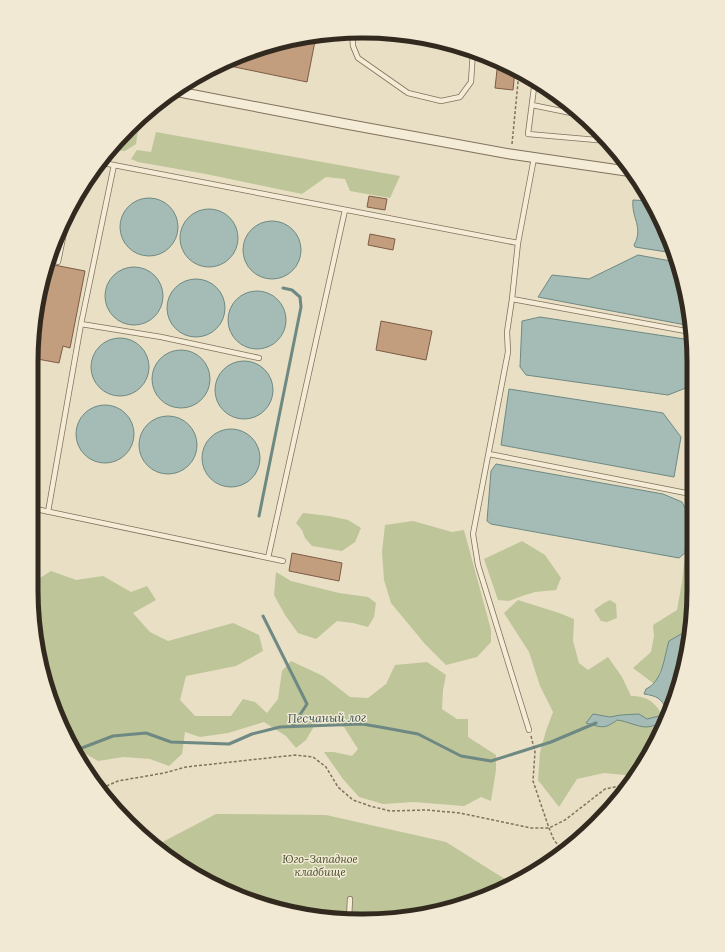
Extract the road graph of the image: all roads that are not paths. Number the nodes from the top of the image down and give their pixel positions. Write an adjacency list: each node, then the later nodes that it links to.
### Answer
1 (352, 38): 2 (lane)
2 (473, 57)
3 (534, 87): 5 (lane)
4 (183, 93): 8 (street)
5 (532, 105): 6 (lane); 7 (lane)
6 (568, 112)
7 (598, 140)
8 (534, 158): 11 (street); 14 (lane)
9 (106, 164): 10 (lane)
10 (114, 165): 12 (lane); 17 (lane)
11 (624, 171)
12 (345, 210): 14 (lane); 24 (lane)
13 (63, 238): 15 (lane)
14 (518, 243): 16 (lane)
15 (58, 262)
16 (512, 299): 18 (lane); 20 (lane)
17 (82, 324): 19 (lane); 23 (lane)
18 (685, 331)
19 (259, 358)
20 (489, 454): 21 (lane); 26 (lane)
21 (687, 492)
22 (38, 510): 23 (lane)
23 (48, 512): 24 (lane)
24 (268, 558): 25 (lane)
25 (283, 560)
26 (529, 730)
27 (350, 899): 28 (lane)
28 (349, 913)

